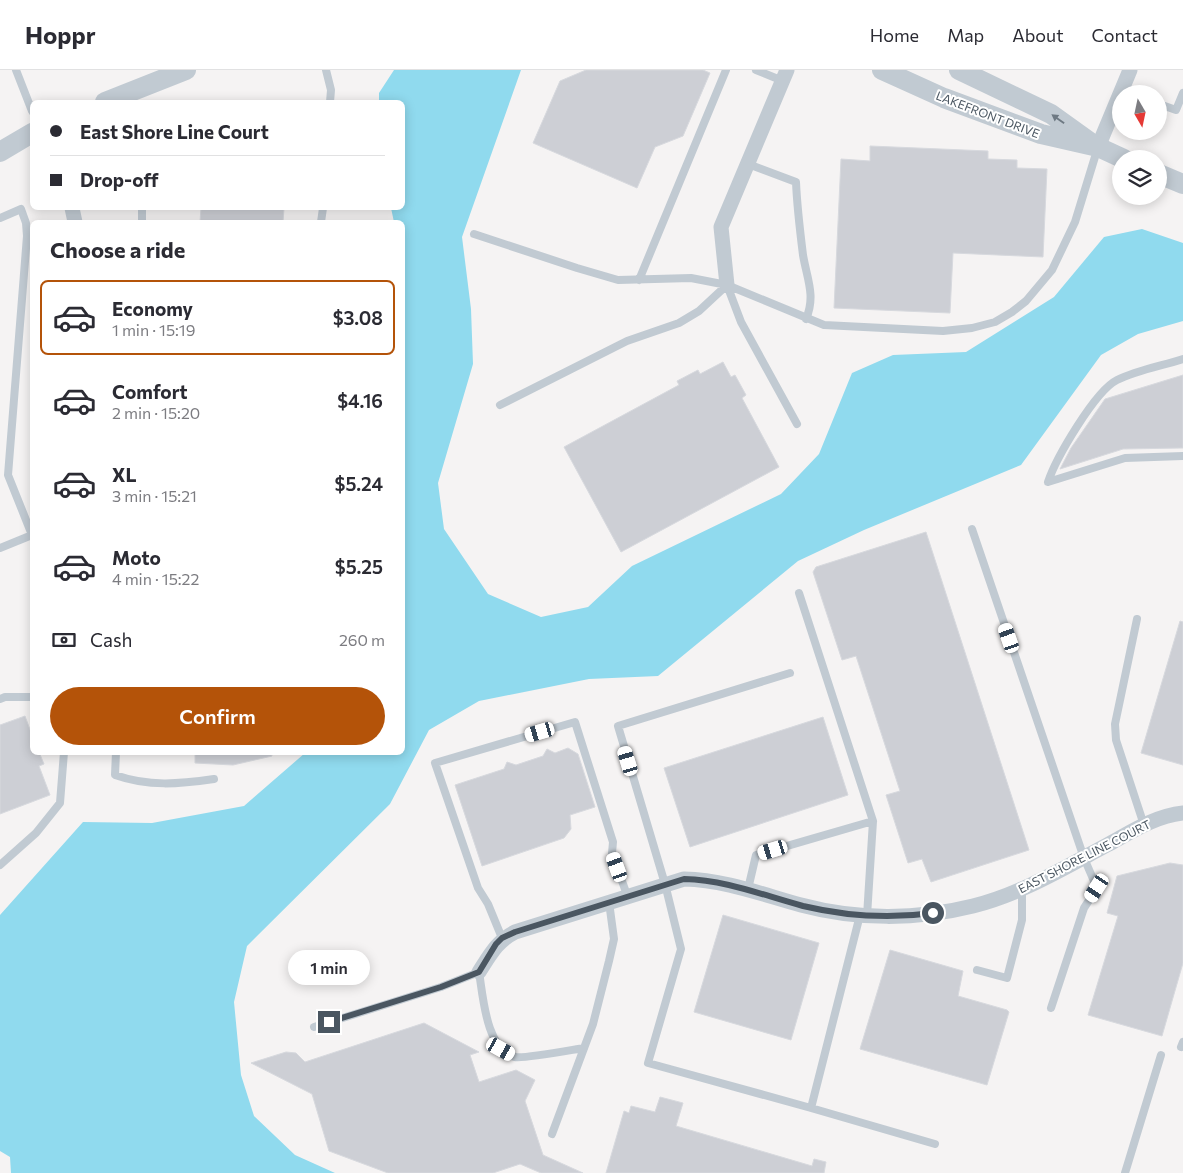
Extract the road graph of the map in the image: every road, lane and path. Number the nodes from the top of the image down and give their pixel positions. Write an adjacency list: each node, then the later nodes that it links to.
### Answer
1 (16, 70): 14 (lane)
2 (186, 70): 12 (street)
3 (326, 70): 13 (lane)
4 (726, 70): 28 (lane)
5 (756, 70): 9 (lane)
6 (882, 70): 20 (street, LAKEFRONT DRIVE)
7 (959, 70): 20 (street, LAKEFRONT DRIVE, one-way to 7)
8 (1130, 70): 10 (street)
9 (785, 76): 23 (street)
10 (1128, 85)
11 (1183, 93): 15 (lane)
12 (126, 99)
13 (330, 100)
14 (30, 107)
15 (1168, 107)
16 (1112, 120): 20 (street)
17 (30, 132): 19 (street)
18 (30, 133): 21 (street)
19 (0, 140)
20 (1098, 147): 22 (street, LAKEFRONT DRIVE); 30 (lane)
21 (0, 152)
22 (1112, 153)
23 (748, 164): 29 (street); 30 (lane)
24 (1167, 177): 25 (street)
25 (1183, 184)
26 (0, 218): 36 (lane)
27 (474, 234): 28 (lane)
28 (639, 280): 29 (lane)
29 (727, 285): 30 (lane); 32 (lane); 33 (lane)
30 (806, 320)
31 (1183, 359): 34 (lane)
32 (500, 405)
33 (797, 424)
34 (1183, 456)
35 (972, 529): 50 (lane)
36 (30, 530)
37 (30, 536): 38 (lane)
38 (0, 548)
39 (799, 593): 48 (lane)
40 (1137, 619): 49 (lane)
41 (790, 673): 52 (lane)
42 (30, 697): 43 (lane)
43 (0, 699)
44 (64, 755): 51 (lane)
45 (116, 755): 46 (lane)
46 (214, 779)
47 (1183, 813): 49 (street, EAST SHORE LINE COURT)
48 (873, 821): 54 (lane); 57 (lane)
49 (1144, 825): 50 (street, EAST SHORE LINE COURT)
50 (1084, 858): 53 (street, EAST SHORE LINE COURT); 61 (lane)
51 (0, 865)
52 (665, 884): 54 (street, EAST SHORE LINE COURT); 55 (street, EAST SHORE LINE COURT); 65 (lane)
53 (1022, 888): 57 (street, EAST SHORE LINE COURT); 59 (lane)
54 (748, 889): 57 (street, EAST SHORE LINE COURT)
55 (627, 895): 56 (street, EAST SHORE LINE COURT); 58 (lane)
56 (609, 902): 58 (street, EAST SHORE LINE COURT); 63 (lane)
57 (863, 916): 65 (lane)
58 (502, 938): 60 (street)
59 (977, 970)
60 (479, 972): 62 (lane); 63 (lane)
61 (1051, 1008)
62 (314, 1027)
63 (584, 1048): 66 (lane)
64 (1161, 1055): 68 (lane)
65 (811, 1108): 67 (lane)
66 (552, 1134)
67 (935, 1144)
68 (1125, 1173)

